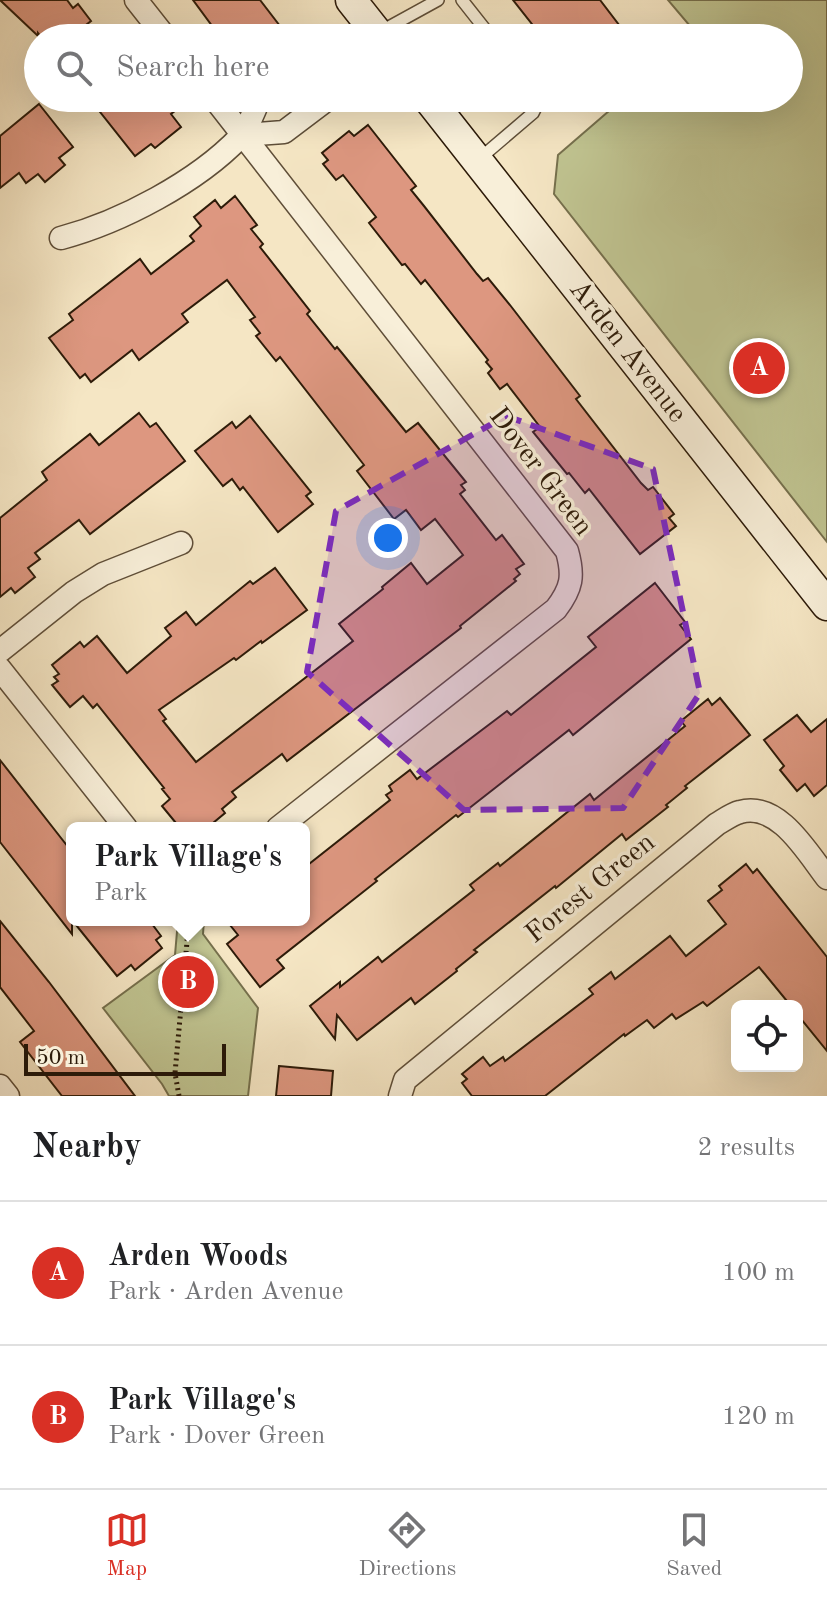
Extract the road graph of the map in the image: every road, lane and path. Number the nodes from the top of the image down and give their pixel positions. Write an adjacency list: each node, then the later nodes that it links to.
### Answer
1 (136, 0): 5 (street)
2 (351, 0): 6 (street)
3 (438, 0): 7 (lane)
4 (462, 0): 8 (lane)
5 (155, 24)
6 (366, 24)
7 (396, 24)
8 (481, 24)
9 (225, 112): 14 (street, Dover Green)
10 (254, 112): 14 (street)
11 (310, 112): 14 (street)
12 (439, 112): 15 (street, Arden Avenue)
13 (534, 112): 15 (lane)
14 (243, 135): 16 (street); 22 (street, Dover Green)
15 (477, 161): 18 (street, Arden Avenue)
16 (61, 238)
17 (181, 543): 19 (street)
18 (827, 605)
19 (0, 651)
20 (0, 669): 21 (street)
21 (121, 822)
22 (286, 822)
23 (827, 878): 28 (street, Forest Green)
24 (188, 926): 27 (path)
25 (0, 1086): 26 (street)
26 (8, 1096)
27 (179, 1096)
28 (400, 1096)

